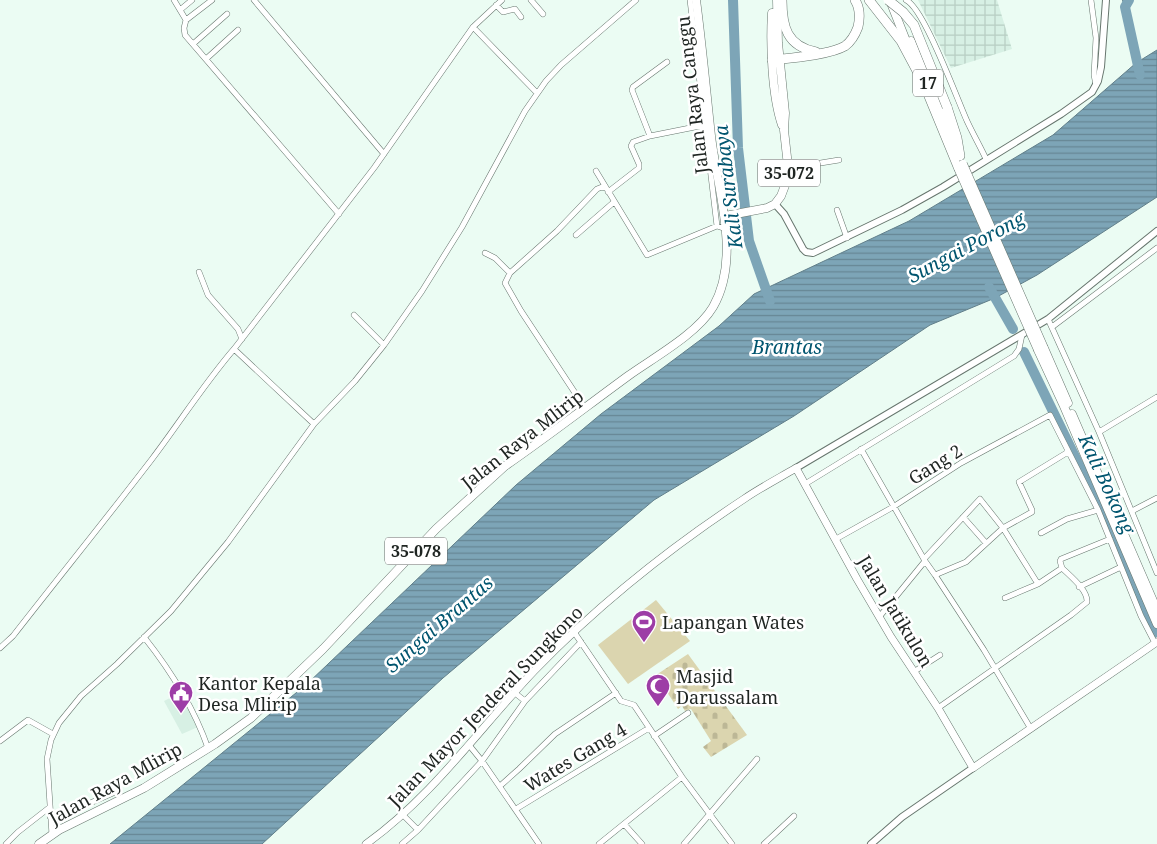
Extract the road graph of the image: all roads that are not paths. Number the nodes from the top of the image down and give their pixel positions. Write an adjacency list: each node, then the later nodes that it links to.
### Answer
1 (174, 0): 21 (street)
2 (192, 0): 21 (street)
3 (212, 0): 25 (street)
4 (254, 0): 38 (street)
5 (502, 0): 20 (street)
6 (531, 0): 23 (street)
7 (636, 0): 35 (street)
8 (690, 0): 36 (street)
9 (696, 0): 49 (main road, Jalan Raya Canggu)
10 (773, 0): 31 (main road, 35-072)
11 (777, 0): 31 (main road, 35-072)
12 (782, 0): 29 (highway)
13 (856, 0): 29 (highway)
14 (869, 0): 33 (highway)
15 (889, 0): 33 (main road, 17); 41 (highway, bridge)
16 (895, 0): 41 (main road, 17)
17 (906, 0): 39 (street)
18 (1091, 0): 34 (street)
19 (1106, 0): 34 (street)
20 (496, 5): 24 (street); 26 (street)
21 (180, 10): 25 (street)
22 (227, 14): 28 (street)
23 (543, 14)
24 (521, 17)
25 (186, 20): 28 (street)
26 (473, 27): 35 (street); 38 (street)
27 (238, 30): 30 (street)
28 (193, 44): 30 (street)
29 (820, 53): 31 (highway)
30 (206, 59): 48 (street)
31 (775, 60): 42 (main road, 35-072)
32 (667, 62): 37 (street)
33 (918, 71): 41 (main road, 17)
34 (1096, 85): 39 (street)
35 (537, 93): 64 (street)
36 (705, 125): 37 (street); 50 (street)
37 (650, 136): 44 (street)
38 (384, 154): 48 (street)
39 (986, 159): 54 (street)
40 (839, 160): 42 (street)
41 (960, 163): 66 (main road, 17, bridge)
42 (788, 164): 46 (main road, 35-072)
43 (596, 171): 44 (street)
44 (606, 190): 45 (street); 58 (street)
45 (614, 202): 50 (street); 53 (street)
46 (775, 204): 49 (main road, 35-072); 54 (street)
47 (837, 210): 54 (street)
48 (339, 214): 63 (street)
49 (725, 216): 51 (main road, Jalan Raya Mlirip / 35-078)
50 (717, 226): 51 (street)
51 (726, 229): 68 (main road, Jalan Raya Mlirip / 35-078)
52 (1157, 232): 60 (street)
53 (576, 235)
54 (847, 238)
55 (1157, 248): 61 (street)
56 (485, 253): 58 (street)
57 (199, 272): 63 (street)
58 (510, 273): 68 (street)
59 (354, 315): 64 (street)
60 (1048, 319): 61 (street); 62 (street)
61 (1052, 326): 70 (street)
62 (1022, 335): 71 (street); 73 (street)
63 (242, 339): 65 (street)
64 (384, 345): 69 (street)
65 (234, 349): 69 (street); 100 (street)
66 (1041, 349): 93 (main road, 17); 95 (main road, 17)
67 (1157, 397): 70 (street)
68 (585, 408): 115 (main road, Jalan Raya Mlirip / 35-078)
69 (314, 424): 97 (street)
70 (1099, 432): 78 (street)
71 (861, 449): 74 (street); 76 (street)
72 (1068, 452): 76 (street, Gang 2); 77 (street); 80 (street)
73 (796, 468): 74 (main road, Jalan Jatikulon); 96 (main road, Jalan Mayor Jenderal Sungkono)
74 (805, 484): 82 (main road, Jalan Jatikulon)
75 (1157, 498): 78 (street)
76 (893, 507): 82 (street, Gang 2); 85 (street)
77 (1098, 510): 81 (street); 83 (street)
78 (1132, 511): 88 (street)
79 (963, 517): 80 (street); 84 (street); 85 (street)
80 (1003, 528): 84 (street); 90 (street)
81 (1041, 533)
82 (836, 539): 94 (main road, Jalan Jatikulon)
83 (1110, 539): 86 (street); 87 (street)
84 (986, 543): 89 (street)
85 (924, 560): 89 (street); 94 (street)
86 (1122, 567): 91 (street); 99 (street)
87 (1062, 568): 90 (street); 91 (street)
88 (1157, 573)
89 (936, 575): 102 (street)
90 (1038, 584): 92 (street)
91 (1079, 586): 102 (street)
92 (1005, 598)
93 (1157, 610)
94 (880, 616): 103 (main road, Jalan Jatikulon)
95 (1157, 624)
96 (574, 632): 98 (street); 104 (main road, Jalan Mayor Jenderal Sungkono)
97 (144, 638): 111 (street); 115 (street)
98 (580, 642): 105 (street); 106 (street)
99 (1156, 643): 110 (main road)
100 (0, 648)
101 (940, 655): 103 (street)
102 (996, 669): 107 (street); 110 (street)
103 (915, 671): 107 (main road, Jalan Jatikulon)
104 (515, 693): 106 (street); 114 (main road, Jalan Mayor Jenderal Sungkono)
105 (616, 693): 109 (street); 120 (street)
106 (525, 701): 117 (street)
107 (938, 708): 118 (main road, Jalan Jatikulon)
108 (688, 713): 112 (street)
109 (649, 728): 112 (street); 123 (street, Wates Gang 4)
110 (1031, 729): 118 (main road)
111 (53, 734): 113 (street); 122 (street)
112 (654, 736): 119 (street)
113 (0, 740)
114 (468, 745): 117 (street); 125 (main road, Jalan Mayor Jenderal Sungkono)
115 (208, 748): 130 (main road, Jalan Raya Mlirip / 35-078)
116 (757, 759): 124 (street)
117 (482, 761): 120 (street); 129 (street)
118 (973, 768): 141 (street)
119 (682, 778): 124 (street); 128 (street)
120 (500, 786): 123 (street)
121 (113, 793): 127 (street)
122 (50, 807): 127 (street); 131 (street)
123 (516, 809): 135 (street)
124 (709, 814): 138 (street); 139 (street)
125 (403, 815): 129 (street); 133 (main road, Jalan Mayor Jenderal Sungkono)
126 (794, 816): 140 (street)
127 (50, 817): 130 (street)
128 (624, 824): 136 (street); 137 (street)
129 (418, 830): 134 (street)
130 (52, 835): 132 (main road, Jalan Raya Mlirip / 35-078)
131 (6, 844)
132 (39, 844)
133 (366, 844)
134 (402, 844)
135 (539, 844)
136 (599, 844)
137 (642, 844)
138 (684, 844)
139 (732, 844)
140 (764, 844)
141 (871, 844)

